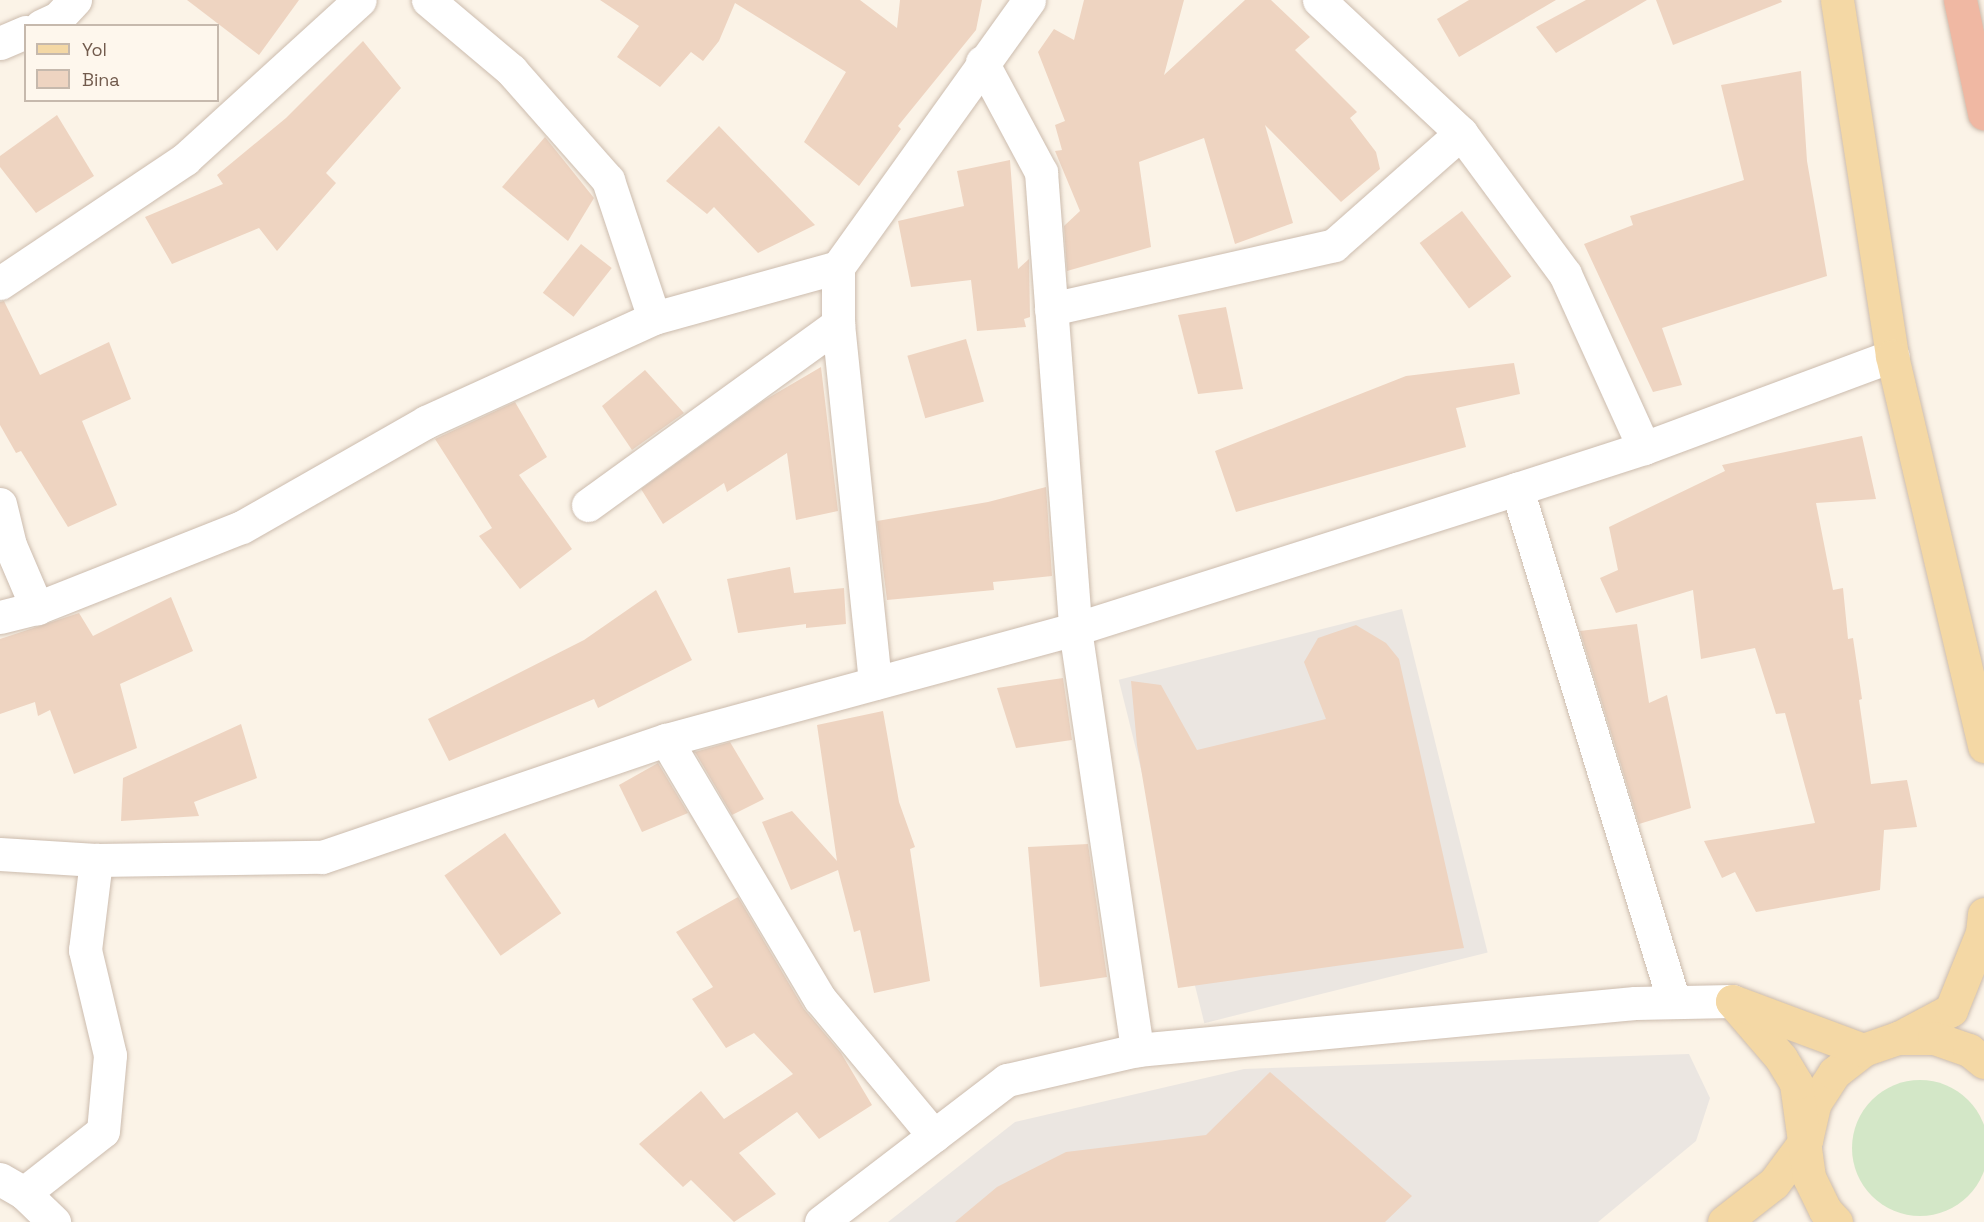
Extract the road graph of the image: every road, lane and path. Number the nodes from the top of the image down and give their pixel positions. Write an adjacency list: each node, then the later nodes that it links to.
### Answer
1 (75, 0): 8 (street)
2 (360, 0): 15 (street)
3 (428, 0): 17 (street)
4 (1029, 0): 11 (street)
5 (1319, 0): 13 (street)
6 (1837, 0): 19 (main road)
7 (1960, 0): 12 (highway)
8 (45, 24)
9 (24, 33): 10 (street)
10 (0, 43)
11 (982, 62): 14 (street); 16 (street)
12 (1984, 113)
13 (1461, 134): 16 (street); 20 (street)
14 (838, 267): 17 (street); 18 (street)
15 (0, 283)
16 (1051, 309): 26 (street)
17 (654, 318): 24 (street)
18 (838, 324): 23 (street); 27 (street)
19 (1892, 356): 20 (street); 29 (main road)
20 (1644, 448): 21 (street)
21 (1517, 489): 26 (street); 34 (street)
22 (0, 504): 24 (street)
23 (588, 505)
24 (37, 608): 25 (street)
25 (0, 617)
26 (1076, 630): 27 (street); 36 (street)
27 (875, 683): 28 (street)
28 (666, 740): 31 (street); 39 (street)
29 (1984, 746)
30 (0, 854): 31 (street)
31 (96, 860): 41 (street)
32 (1984, 914): 35 (main road)
33 (1732, 1001): 34 (street); 37 (main road); 40 (main road)
34 (1674, 1002): 36 (street)
35 (1898, 1038): 37 (main road); 38 (main road)
36 (1137, 1050): 39 (street)
37 (1863, 1050): 40 (main road)
38 (1984, 1062)
39 (934, 1136): 43 (street)
40 (1806, 1140): 44 (main road); 45 (main road)
41 (12, 1186): 42 (street)
42 (54, 1222)
43 (821, 1222)
44 (1724, 1222)
45 (1836, 1222)

